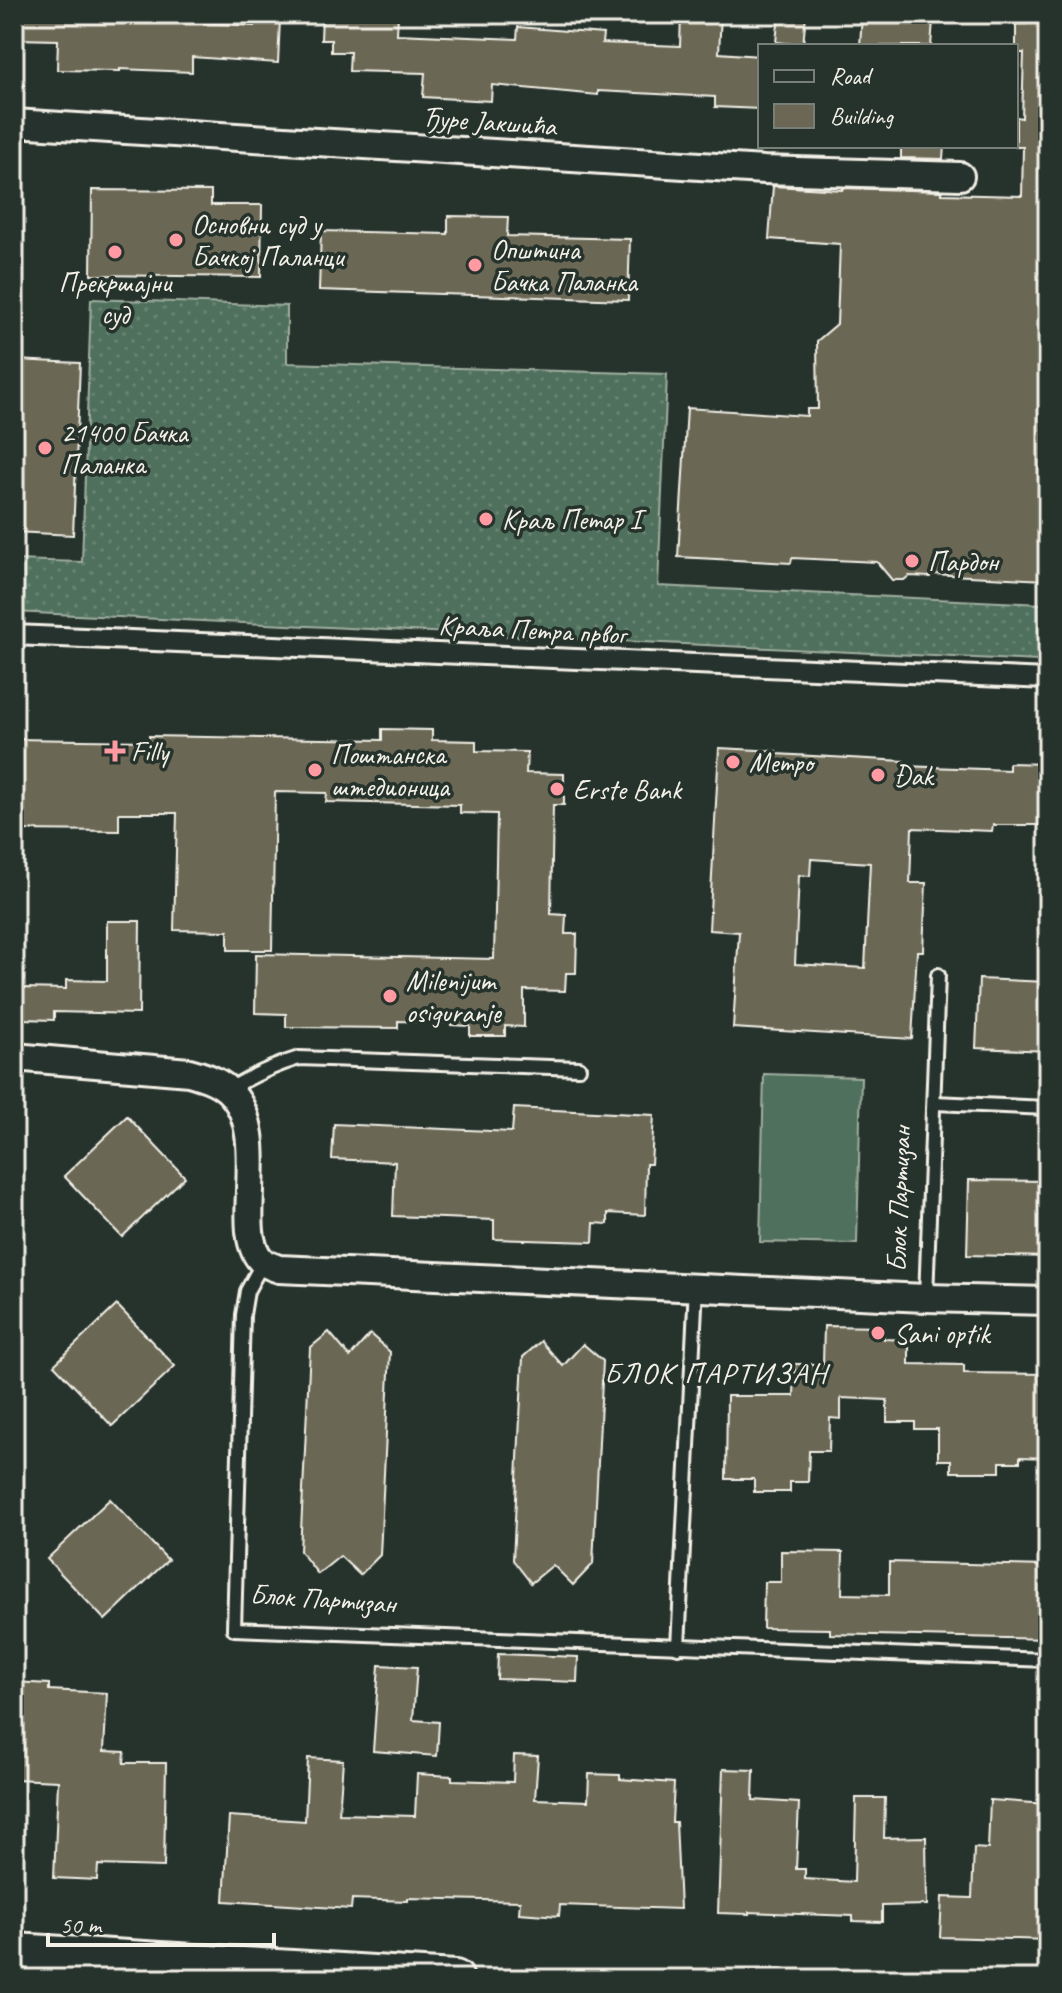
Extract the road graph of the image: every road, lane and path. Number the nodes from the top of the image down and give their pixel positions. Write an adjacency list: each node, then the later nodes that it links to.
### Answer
1 (14, 123): 2 (street, Ђуре Јакшића)
2 (960, 176)
3 (14, 635): 4 (street, Краља Петра првог)
4 (1048, 679)
5 (938, 975): 9 (lane, Блок Партизан)
6 (14, 1057): 8 (street)
7 (579, 1068): 8 (lane)
8 (228, 1090): 11 (street)
9 (934, 1103): 10 (lane, Блок Партизан); 13 (lane, Блок Партизан)
10 (1048, 1108)
11 (263, 1262): 12 (street, Блок Партизан); 15 (lane, Блок Партизан)
12 (696, 1286): 13 (street, Блок Партизан); 15 (lane)
13 (926, 1298): 14 (street, Блок Партизан)
14 (1048, 1301)
15 (678, 1647): 16 (lane, Блок Партизан)
16 (1048, 1660)
17 (14, 1952): 18 (main road)
18 (455, 1979)

